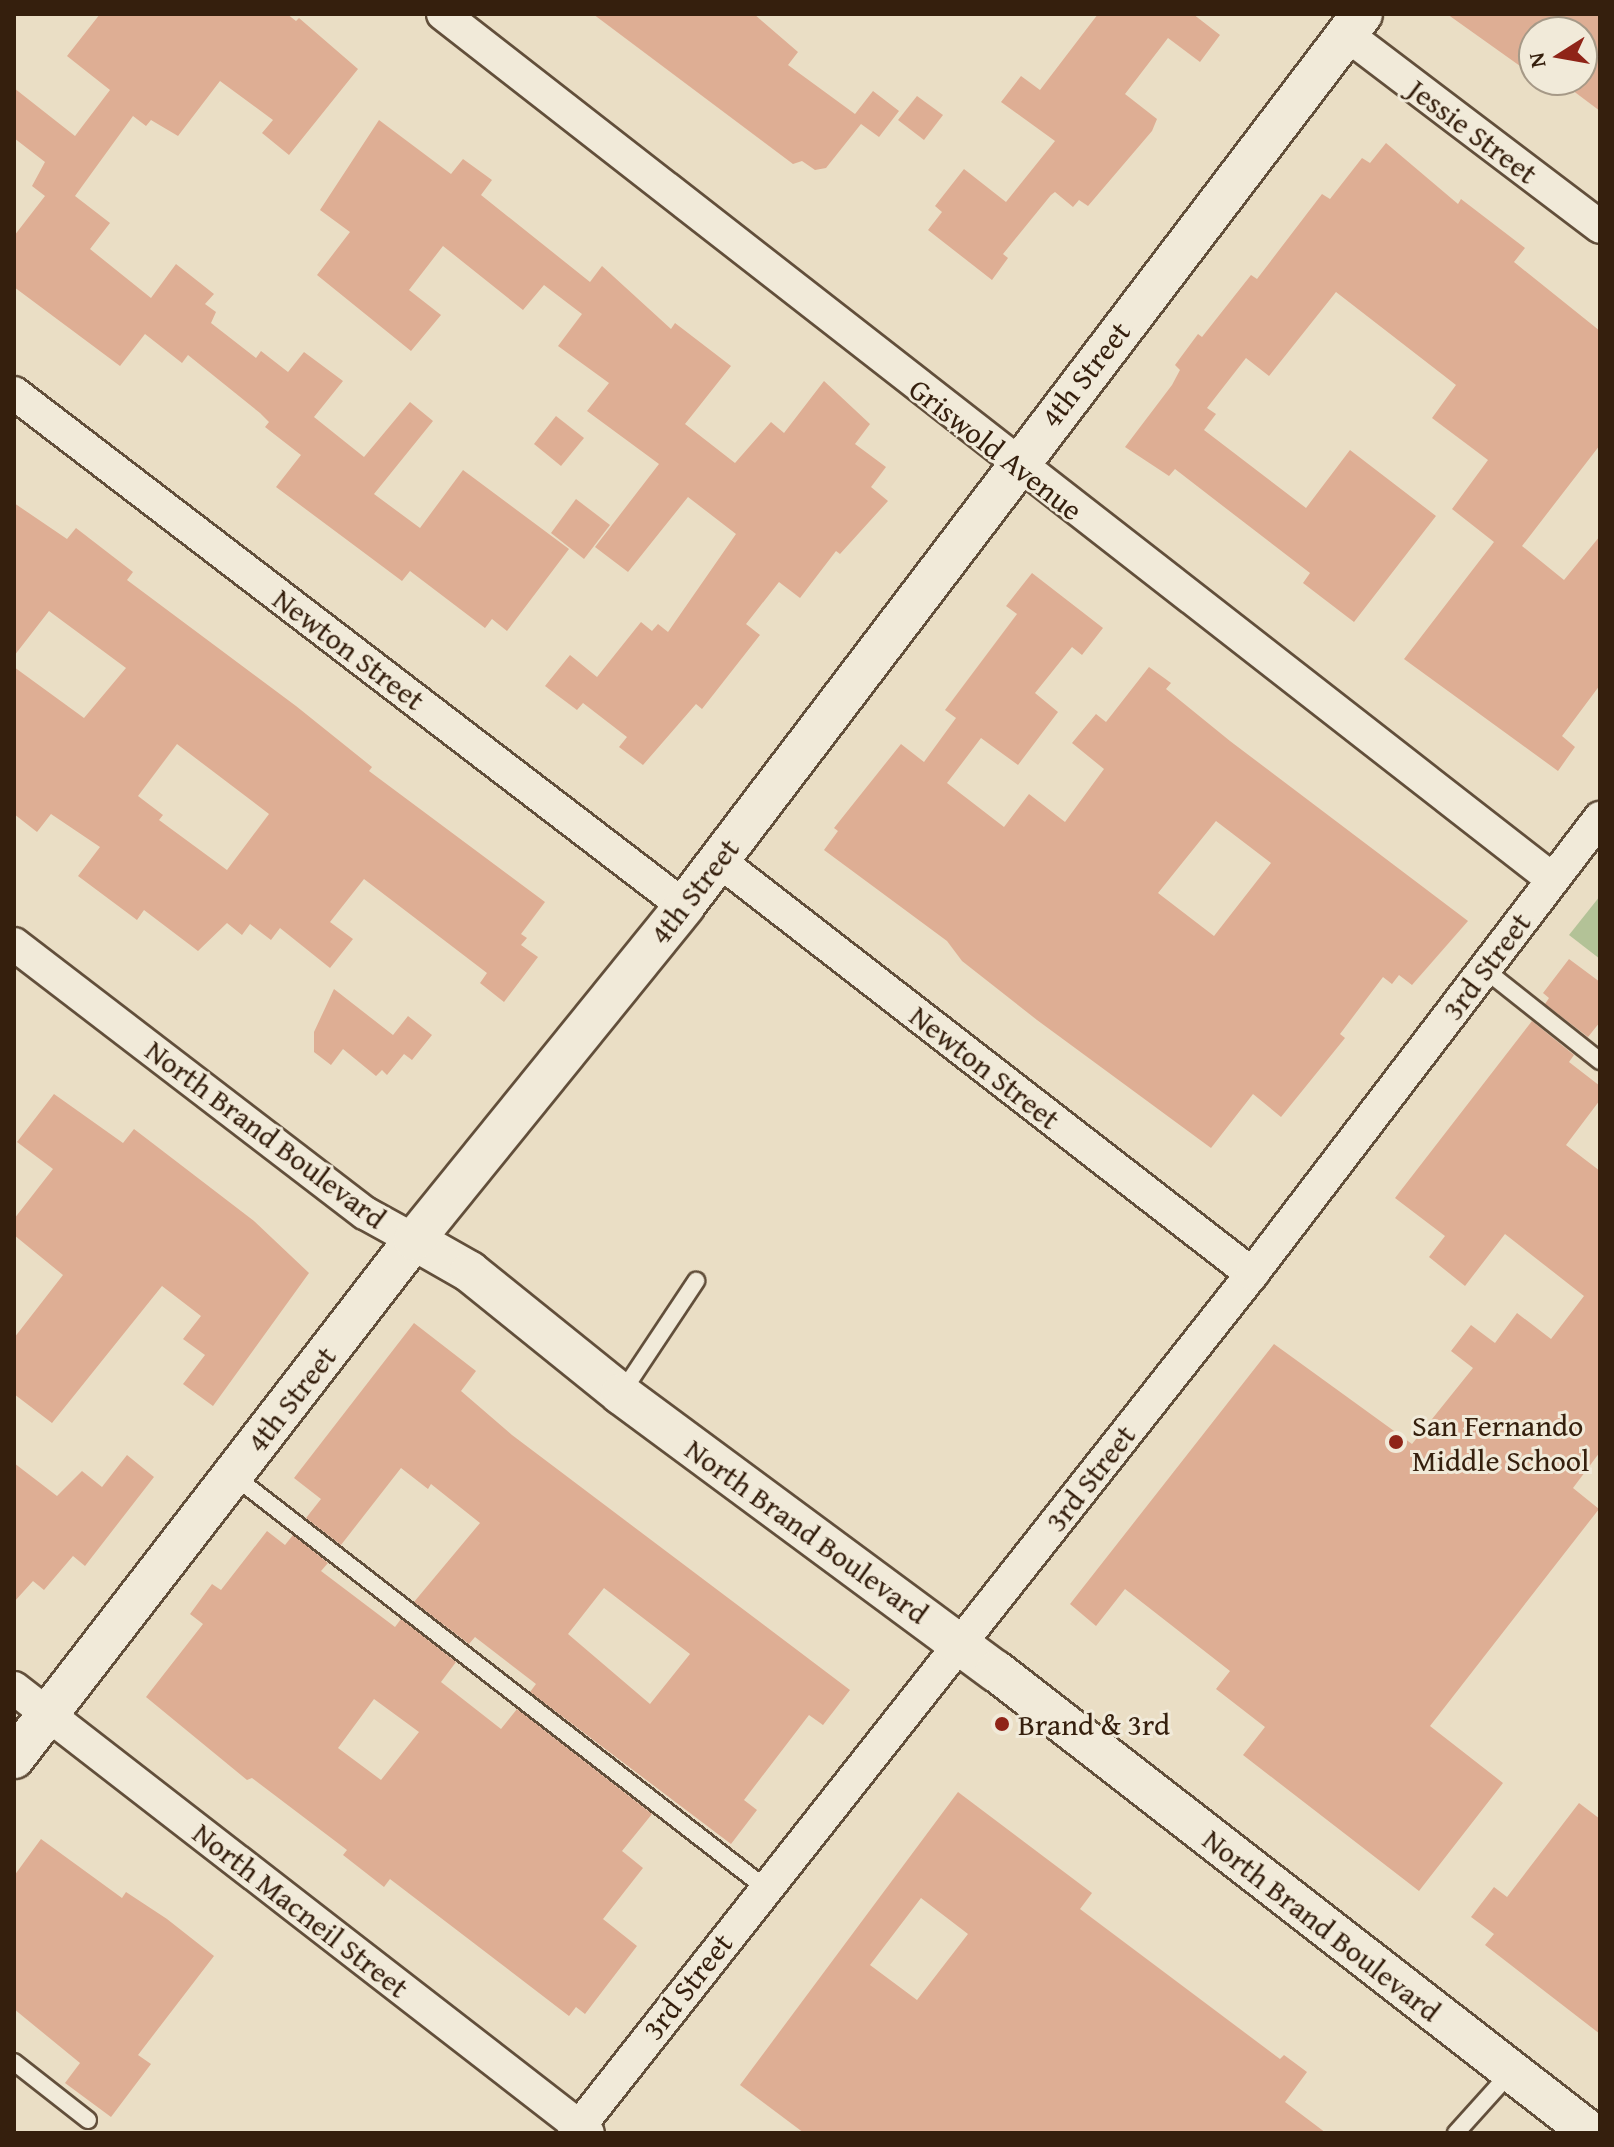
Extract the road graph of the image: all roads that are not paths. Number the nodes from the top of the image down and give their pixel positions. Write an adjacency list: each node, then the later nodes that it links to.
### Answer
1 (443, 14): 5 (street, Griswold Avenue)
2 (1354, 24): 3 (street, Jessie Street); 5 (street, 4th Street)
3 (1600, 227)
4 (14, 393): 9 (street, Newton Street)
5 (1015, 464): 7 (street, 4th Street); 8 (street, Griswold Avenue)
6 (1600, 818): 8 (street, 3rd Street)
7 (718, 860): 9 (street, 4th Street); 14 (street, Newton Street)
8 (1552, 879): 11 (street, 3rd Street)
9 (684, 906): 13 (street, 4th Street)
10 (14, 944): 13 (street, North Brand Boulevard)
11 (1484, 969): 12 (lane); 14 (street, 3rd Street)
12 (1600, 1061)
13 (414, 1240): 16 (street, North Brand Boulevard); 17 (street, 4th Street)
14 (1252, 1274): 18 (street, 3rd Street)
15 (696, 1281): 16 (lane)
16 (621, 1394): 18 (street, North Brand Boulevard)
17 (232, 1475): 20 (street, 4th Street); 22 (lane)
18 (960, 1644): 22 (street, 3rd Street); 24 (street, North Brand Boulevard)
19 (14, 1688): 20 (street, North Macneil Street)
20 (48, 1714): 21 (street, 4th Street); 26 (street, North Macneil Street)
21 (14, 1758)
22 (763, 1886): 26 (street, 3rd Street)
23 (14, 2062): 25 (lane)
24 (1511, 2072): 27 (lane); 28 (street, North Brand Boulevard)
25 (88, 2120)
26 (580, 2131)
27 (1456, 2133)
28 (1591, 2133)

